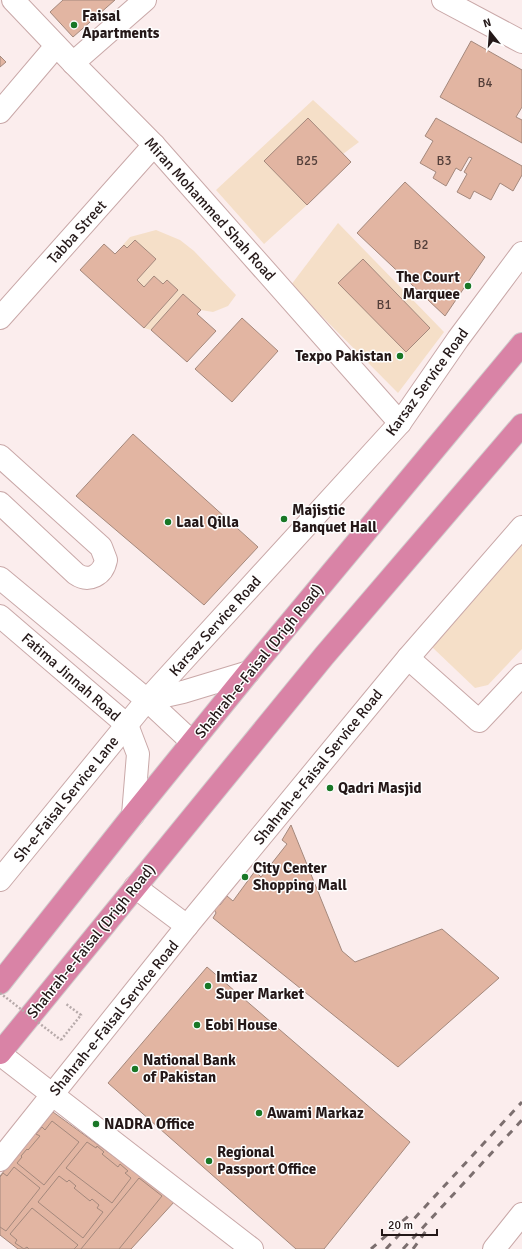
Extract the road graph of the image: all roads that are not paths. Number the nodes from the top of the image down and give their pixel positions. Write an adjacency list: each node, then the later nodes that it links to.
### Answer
1 (13, 0): 5 (street, Miran Mohammed Shah Road)
2 (145, 0): 6 (street)
3 (443, 0): 4 (street)
4 (522, 42)
5 (56, 46): 6 (street, Miran Mohammed Shah Road); 7 (street)
6 (73, 63): 8 (street, Miran Mohammed Shah Road)
7 (0, 112)
8 (154, 145): 10 (street, Tabba Street); 12 (street, Miran Mohammed Shah Road)
9 (522, 253): 12 (street, Karsaz Service Road)
10 (0, 318)
11 (522, 344): 20 (highway, Shahrah-e-Faisal (Drigh Road))
12 (400, 423): 22 (street, Karsaz Service Road)
13 (522, 425): 27 (highway, Shahrah-e-Faisal (Drigh Road))
14 (0, 456): 15 (street)
15 (0, 503)
16 (522, 527): 19 (street, Shahrah-e-Faisal Service Road)
17 (0, 578): 22 (street, Fatima Jinnah Road)
18 (0, 616): 23 (street, Fatima Jinnah Road)
19 (408, 658): 21 (street); 28 (street, Shahrah-e-Faisal Service Road)
20 (249, 672): 22 (street); 24 (highway, Shahrah-e-Faisal (Drigh Road))
21 (522, 675)
22 (147, 700): 23 (street, Sh-e-Faisal Service Lane); 24 (street, Fatima Jinnah Road)
23 (127, 725): 25 (street, Fatima Jinnah Road); 26 (street, Sh-e-Faisal Service Lane)
24 (192, 742): 25 (highway, Shahrah-e-Faisal (Drigh Road))
25 (133, 814): 29 (highway, Shahrah-e-Faisal (Drigh Road))
26 (0, 880)
27 (135, 887): 28 (street); 30 (highway, Shahrah-e-Faisal (Drigh Road))
28 (187, 926): 31 (street, Shahrah-e-Faisal Service Road)
29 (0, 983)
30 (0, 1054): 31 (street)
31 (53, 1094): 32 (street, Shahrah-e-Faisal Service Road); 34 (street)
32 (0, 1160)
33 (522, 1214): 35 (street)
34 (252, 1249)
35 (494, 1249)

